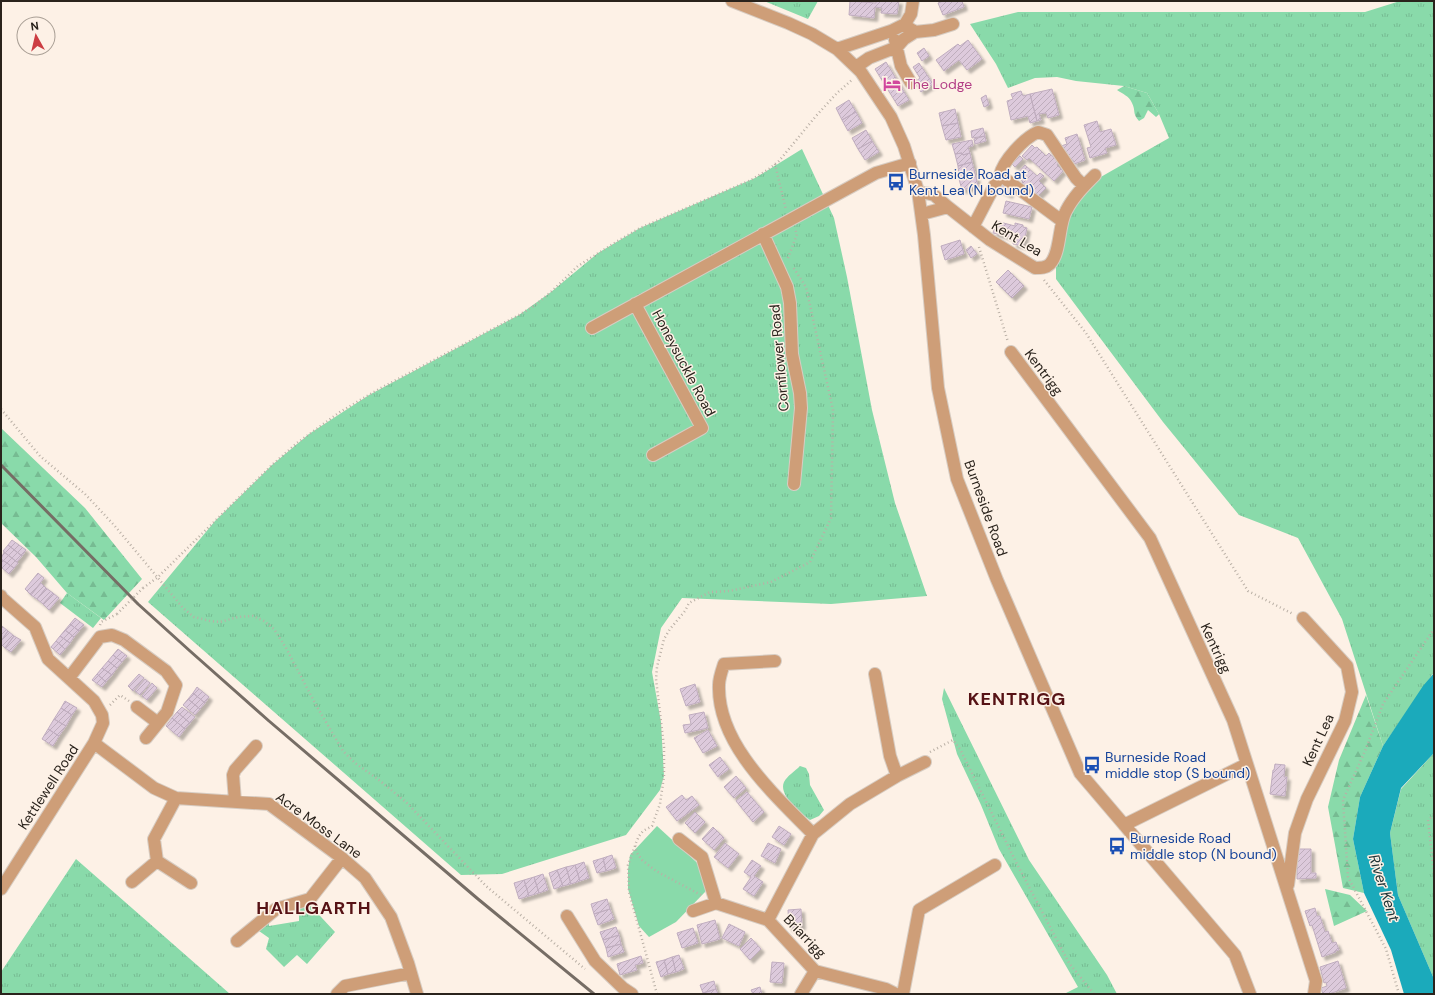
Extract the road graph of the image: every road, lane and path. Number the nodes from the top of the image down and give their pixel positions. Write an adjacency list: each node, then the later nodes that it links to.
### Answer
1 (732, 1): 8 (street, Burneside Road)
2 (913, 1): 3 (street)
3 (905, 24): 5 (street); 6 (street)
4 (953, 24): 6 (street)
5 (891, 31): 7 (street); 8 (street)
6 (915, 32): 7 (street)
7 (897, 47): 9 (street); 10 (street)
8 (837, 50): 9 (street, Burneside Road)
9 (858, 69): 11 (street, Burneside Road); 12 (path)
10 (911, 83)
11 (910, 163): 16 (street, Burneside Road); 19 (street)
12 (775, 164): 19 (path); 31 (path)
13 (1000, 175): 15 (street); 20 (street); 21 (street)
14 (1095, 175): 15 (street, Kent Lea)
15 (1084, 186): 20 (street, Kent Lea)
16 (918, 191): 17 (street, Kent Lea); 18 (street, Burneside Road)
17 (948, 207): 18 (street); 21 (street, Kent Lea)
18 (922, 214): 51 (street, Burneside Road)
19 (790, 220): 22 (street); 54 (path)
20 (1062, 221): 24 (street, Kent Lea)
21 (973, 227): 24 (street, Kent Lea)
22 (763, 234): 25 (street); 30 (street, Cornflower Road)
23 (979, 244): 27 (path)
24 (1035, 268): 34 (path)
25 (635, 304): 26 (street); 29 (street, Honeysuckle Road)
26 (592, 328)
27 (1011, 352): 46 (street, Kentrigg)
28 (1, 409): 31 (path)
29 (653, 455)
30 (794, 484)
31 (158, 577): 33 (path, bridge); 70 (path)
32 (3, 602): 38 (street)
33 (118, 614)
34 (1303, 618): 62 (street, Kent Lea)
35 (1434, 629): 80 (path)
36 (775, 661): 52 (street)
37 (875, 674): 47 (street)
38 (69, 678): 40 (street); 41 (street)
39 (137, 707): 40 (path); 41 (street)
40 (102, 715): 43 (street, Kettlewell Road)
41 (158, 723): 42 (street)
42 (146, 738)
43 (94, 742): 48 (street, Acre Moss Lane); 61 (street, Kettlewell Road)
44 (256, 746): 49 (street)
45 (926, 758): 47 (street); 77 (path)
46 (1248, 764): 51 (street); 62 (street, Kentrigg)
47 (897, 776): 52 (street)
48 (176, 798): 49 (street, Acre Moss Lane); 56 (street)
49 (234, 802): 55 (street, Acre Moss Lane)
50 (1434, 816): 58 (path)
51 (1124, 825): 78 (street, Burneside Road)
52 (813, 834): 66 (street)
53 (679, 839): 63 (street)
54 (636, 845): 63 (path); 74 (path)
55 (342, 858): 67 (street); 69 (street, Acre Moss Lane)
56 (157, 861): 59 (street); 60 (street)
57 (995, 864): 76 (street)
58 (1434, 874)
59 (132, 882)
60 (191, 883)
61 (1, 888)
62 (1287, 889): 79 (street, Kentrigg)
63 (716, 903): 64 (street); 66 (street, Briarrigg)
64 (693, 911)
65 (567, 916): 73 (street)
66 (768, 920): 68 (street, Briarrigg)
67 (238, 942)
68 (815, 971): 75 (street); 76 (street, Briarrigg)
69 (411, 973): 71 (street); 72 (street, Acre Moss Lane)
70 (590, 973)
71 (337, 994)
72 (417, 994)
73 (632, 994)
74 (657, 994)
75 (801, 994)
76 (897, 994)
77 (1094, 994)
78 (1250, 994)
79 (1314, 994)
80 (1399, 994)

